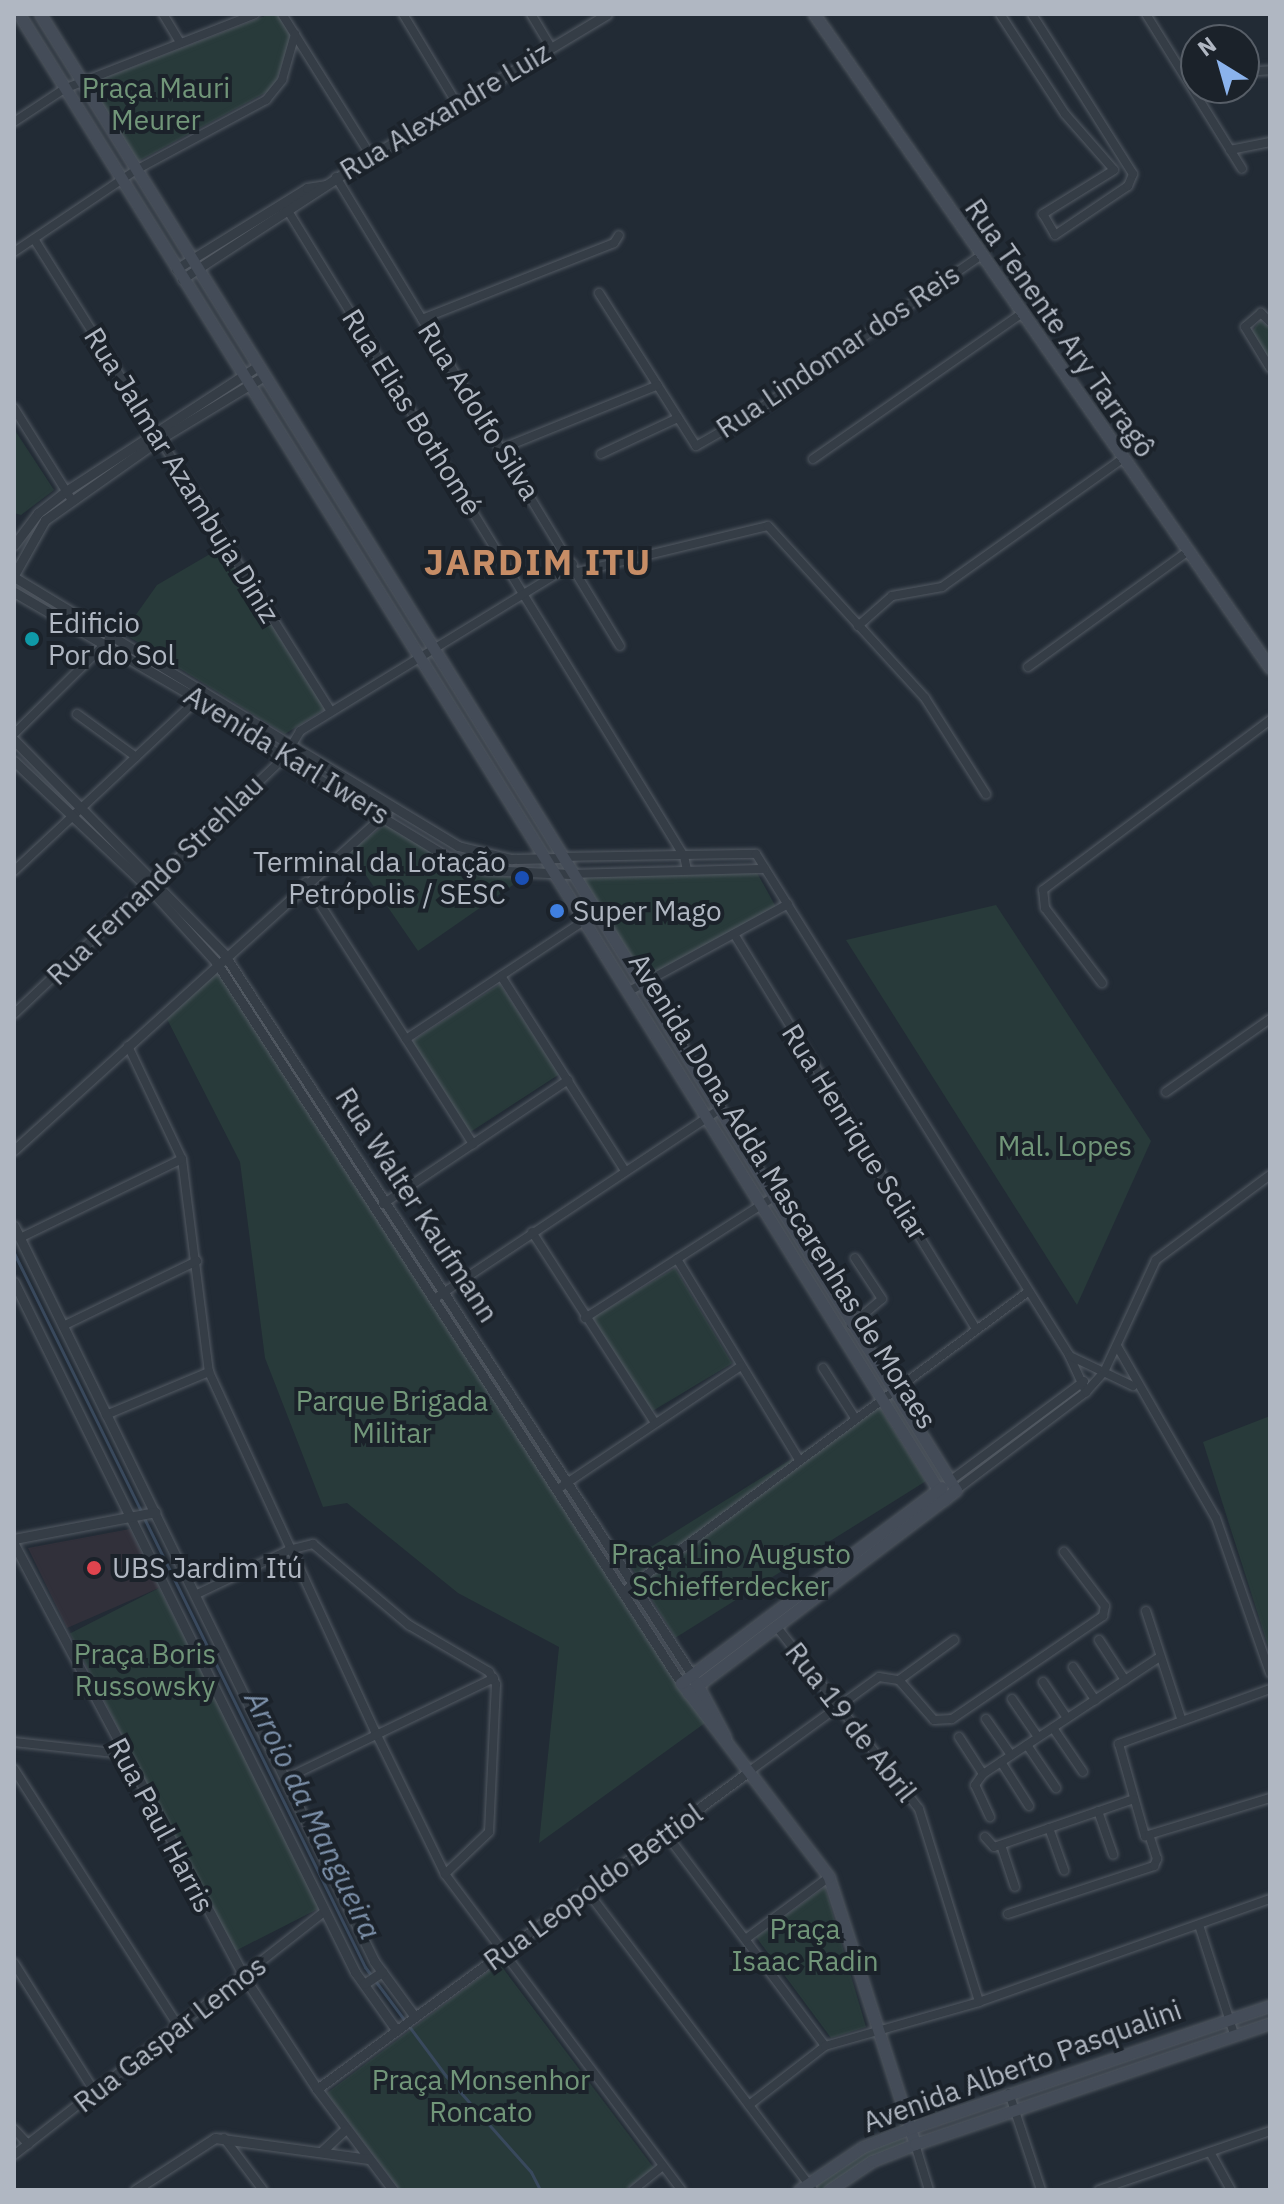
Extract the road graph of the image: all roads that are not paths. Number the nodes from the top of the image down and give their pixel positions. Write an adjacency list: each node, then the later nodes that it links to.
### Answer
1 (19, 14): 18 (main road, Avenida Dona Adda Mascarenhas de Moraes)
2 (40, 14): 17 (main road, Avenida Dona Adda Mascarenhas de Moraes)
3 (163, 14): 14 (street)
4 (255, 14): 14 (street)
5 (282, 14): 13 (street)
6 (403, 14): 19 (street)
7 (531, 14): 15 (street)
8 (607, 14): 15 (street, Rua Alexandre Luiz)
9 (814, 14): 35 (main road, Rua Tenente Ary Tarragô)
10 (1000, 14): 11 (street)
11 (1032, 14)
12 (1146, 14): 16 (street)
13 (295, 34): 24 (street); 26 (street)
14 (180, 42): 17 (street)
15 (551, 47): 19 (street, Rua Alexandre Luiz)
16 (1180, 69)
17 (81, 82): 18 (street); 26 (main road, Avenida Dona Adda Mascarenhas de Moraes)
18 (64, 89): 21 (street); 28 (main road, Avenida Dona Adda Mascarenhas de Moraes)
19 (457, 104): 24 (street, Rua Alexandre Luiz)
20 (1202, 104): 23 (street)
21 (14, 122)
22 (1270, 142): 23 (street)
23 (1230, 150): 25 (street)
24 (371, 156): 27 (street, Rua Alexandre Luiz)
25 (1242, 169)
26 (136, 170): 28 (street); 36 (main road, Avenida Dona Adda Mascarenhas de Moraes)
27 (336, 177): 29 (street, Rua Alexandre Luiz); 40 (street, Rua Adolfo Silva)
28 (121, 180): 33 (street); 37 (main road, Avenida Dona Adda Mascarenhas de Moraes)
29 (325, 185): 30 (street, Rua Alexandre Luiz); 31 (street, Rua Alexandre Luiz)
30 (282, 202): 31 (street, Rua Elias Bothomé); 36 (street, Rua Alexandre Luiz)
31 (288, 212): 36 (street, Rua Alexandre Luiz); 60 (street, Rua Elias Bothomé)
32 (619, 235): 40 (street)
33 (34, 239): 34 (street); 48 (street, Rua Jalmar Azambuja Diniz)
34 (14, 252)
35 (980, 256): 39 (main road, Rua Tenente Ary Tarragô); 47 (street, Rua Lindomar dos Reis)
36 (193, 265): 37 (street, Rua Alexandre Luiz); 43 (main road, Avenida Dona Adda Mascarenhas de Moraes)
37 (179, 274): 44 (main road, Avenida Dona Adda Mascarenhas de Moraes)
38 (599, 293): 45 (street)
39 (1021, 314): 52 (street); 53 (main road, Rua Tenente Ary Tarragô)
40 (422, 319): 50 (street, Rua Adolfo Silva)
41 (1270, 322): 42 (street)
42 (1270, 368)
43 (261, 371): 44 (street); 65 (main road, Avenida Dona Adda Mascarenhas de Moraes)
44 (246, 380): 48 (street); 49 (street); 66 (main road, Avenida Dona Adda Mascarenhas de Moraes)
45 (658, 385): 47 (street); 50 (street)
46 (14, 408): 54 (street)
47 (678, 418): 51 (street)
48 (154, 430): 49 (street, Rua Jalmar Azambuja Diniz); 54 (street)
49 (160, 439): 54 (street); 71 (street, Rua Jalmar Azambuja Diniz)
50 (503, 448): 57 (street, Rua Adolfo Silva)
51 (601, 454)
52 (813, 459)
53 (1122, 459): 56 (main road, Rua Tenente Ary Tarragô); 61 (street)
54 (68, 495): 55 (street); 58 (street)
55 (14, 545)
56 (1188, 551): 67 (street); 68 (main road, Rua Tenente Ary Tarragô)
57 (576, 568): 60 (street); 61 (street); 64 (street, Rua Adolfo Silva)
58 (14, 576): 62 (street, Avenida Karl Iwers)
59 (14, 592): 63 (street, Avenida Karl Iwers)
60 (524, 594): 65 (street); 85 (street, Rua Elias Bothomé)
61 (858, 626): 80 (street)
62 (115, 634): 63 (street); 69 (street, Avenida Karl Iwers)
63 (106, 644): 70 (street, Avenida Karl Iwers); 74 (street)
64 (620, 646)
65 (434, 648): 66 (street); 87 (main road, Avenida Dona Adda Mascarenhas de Moraes)
66 (418, 657): 71 (street); 86 (main road, Avenida Dona Adda Mascarenhas de Moraes)
67 (1028, 667)
68 (1270, 668)
69 (207, 690): 70 (street); 76 (street, Avenida Karl Iwers)
70 (198, 699): 77 (street); 78 (street, Avenida Karl Iwers)
71 (330, 710): 76 (street)
72 (77, 714): 77 (street)
73 (1270, 720): 101 (street)
74 (14, 734)
75 (14, 740): 82 (street, Rua Walter Kaufmann)
76 (292, 743): 78 (street, Rua Fernando Strehlau); 81 (street, Avenida Karl Iwers)
77 (136, 757): 82 (street)
78 (284, 758): 83 (street, Avenida Karl Iwers); 93 (street, Rua Fernando Strehlau)
79 (14, 761): 84 (street, Rua Walter Kaufmann)
80 (986, 794)
81 (392, 807): 83 (street); 86 (street, Avenida Karl Iwers)
82 (81, 808): 84 (street); 93 (street, Rua Walter Kaufmann)
83 (384, 814): 92 (street, Avenida Karl Iwers); 94 (street)
84 (71, 817): 90 (street); 95 (street, Rua Walter Kaufmann)
85 (684, 856): 87 (street, Avenida Karl Iwers); 88 (street, Avenida Karl Iwers); 89 (street, Rua Elias Bothomé)
86 (543, 858): 87 (street, Avenida Karl Iwers); 92 (main road, Avenida Dona Adda Mascarenhas de Moraes)
87 (560, 858): 91 (main road, Avenida Dona Adda Mascarenhas de Moraes)
88 (765, 869): 89 (street, Avenida Karl Iwers); 96 (street)
89 (687, 870): 91 (street, Avenida Karl Iwers)
90 (14, 871)
91 (571, 874): 92 (street, Avenida Karl Iwers); 97 (main road, Avenida Dona Adda Mascarenhas de Moraes)
92 (555, 875): 97 (main road, Avenida Dona Adda Mascarenhas de Moraes)
93 (157, 881): 95 (street, Rua Fernando Strehlau); 99 (street, Rua Walter Kaufmann)
94 (306, 881): 99 (street); 105 (street)
95 (149, 888): 99 (street, Rua Walter Kaufmann); 103 (street, Rua Fernando Strehlau)
96 (788, 904): 98 (street); 125 (street)
97 (592, 916): 100 (street); 102 (main road, Avenida Dona Adda Mascarenhas de Moraes)
98 (734, 934): 102 (street); 131 (street, Rua Henrique Scliar)
99 (220, 958): 106 (street); 115 (street, Rua Walter Kaufmann); 117 (street, Rua Walter Kaufmann)
100 (501, 976): 105 (street); 107 (street)
101 (1102, 983)
102 (636, 987): 109 (main road, Avenida Dona Adda Mascarenhas de Moraes)
103 (14, 1014)
104 (1270, 1019): 108 (street)
105 (406, 1039): 110 (street)
106 (128, 1046): 111 (street); 112 (street)
107 (568, 1080): 110 (street); 113 (street)
108 (1166, 1092)
109 (713, 1112): 113 (street); 116 (main road, Avenida Dona Adda Mascarenhas de Moraes)
110 (473, 1144): 115 (street)
111 (14, 1150)
112 (182, 1159): 120 (street); 123 (street)
113 (625, 1171): 119 (street)
114 (1270, 1175): 132 (street)
115 (388, 1201): 117 (street); 126 (street, Rua Walter Kaufmann)
116 (767, 1201): 122 (street); 130 (main road, Avenida Dona Adda Mascarenhas de Moraes); 140 (main road, Avenida Dona Adda Mascarenhas de Moraes)
117 (377, 1208): 127 (street, Rua Walter Kaufmann)
118 (14, 1226): 120 (street)
119 (532, 1232): 126 (street); 128 (street)
120 (20, 1238): 129 (street)
121 (855, 1258): 130 (street)
122 (677, 1259): 128 (street); 134 (street)
123 (197, 1261): 129 (street); 136 (street)
124 (14, 1282): 149 (street)
125 (1029, 1291): 131 (street); 133 (street)
126 (444, 1292): 127 (street); 145 (street, Rua Walter Kaufmann)
127 (434, 1299): 147 (street, Rua Walter Kaufmann)
128 (585, 1318): 143 (street)
129 (63, 1326): 141 (street)
130 (850, 1326): 140 (main road, Avenida Dona Adda Mascarenhas de Moraes)
131 (976, 1329): 140 (street)
132 (1117, 1346): 137 (street); 139 (street)
133 (1069, 1355): 137 (street); 138 (street)
134 (741, 1366): 143 (street); 144 (street)
135 (823, 1368): 142 (street)
136 (209, 1372): 141 (street); 151 (street)
137 (1104, 1372): 138 (street); 139 (street)
138 (1083, 1387): 146 (street)
139 (1137, 1389): 162 (street)
140 (887, 1395): 142 (street); 146 (main road, Avenida Dona Adda Mascarenhas de Moraes); 148 (main road, Avenida Dona Adda Mascarenhas de Moraes)
141 (106, 1415): 149 (street)
142 (855, 1418): 144 (street)
143 (655, 1423): 145 (street)
144 (799, 1460): 153 (street)
145 (569, 1482): 147 (street); 153 (street, Rua Walter Kaufmann)
146 (953, 1486): 148 (main road)
147 (558, 1489): 154 (street, Rua Walter Kaufmann)
148 (942, 1494): 157 (main road); 167 (main road)
149 (143, 1516): 150 (street); 155 (street); 207 (street)
150 (14, 1541): 181 (street, Rua Paul Harris)
151 (289, 1550): 155 (street); 163 (street); 176 (street)
152 (1064, 1552): 164 (street)
153 (635, 1584): 154 (street); 167 (street, Rua Walter Kaufmann)
154 (623, 1592): 167 (street, Rua Walter Kaufmann)
155 (195, 1595): 188 (street)
156 (1146, 1611): 160 (street)
157 (776, 1626): 167 (main road); 171 (street, Rua 19 de Abril)
158 (954, 1640): 164 (street)
159 (1099, 1640): 165 (street)
160 (1157, 1659): 165 (street); 173 (street)
161 (1073, 1667): 170 (street)
162 (1270, 1673)
163 (494, 1678): 176 (street); 202 (street)
164 (899, 1680): 171 (street, Rua Leopoldo Bettiol)
165 (1125, 1680): 170 (street)
166 (1043, 1682): 172 (street)
167 (690, 1684): 185 (main road, Rua Walter Kaufmann)
168 (1270, 1689): 173 (street)
169 (1012, 1699): 178 (street)
170 (1095, 1700): 172 (street)
171 (835, 1706): 185 (street, Rua Leopoldo Bettiol); 215 (street, Rua 19 de Abril)
172 (1067, 1718): 175 (street)
173 (1181, 1718): 191 (street)
174 (986, 1719): 182 (street)
175 (1053, 1728): 178 (street); 186 (street)
176 (375, 1731): 188 (street); 202 (street)
177 (959, 1737): 187 (street)
178 (1038, 1737): 180 (street)
179 (14, 1742): 181 (street)
180 (1027, 1745): 182 (street); 189 (street)
181 (123, 1754): 213 (street, Rua Paul Harris)
182 (1011, 1755): 183 (street)
183 (1001, 1762): 187 (street); 192 (street)
184 (14, 1769): 220 (street)
185 (751, 1770): 196 (street, Rua Leopoldo Bettiol); 203 (main road, Rua Walter Kaufmann)
186 (1083, 1772)
187 (983, 1774): 194 (street)
188 (285, 1779): 214 (street)
189 (1056, 1788)
190 (1270, 1798): 197 (street)
191 (1134, 1799): 193 (street); 197 (street)
192 (1029, 1806)
193 (1098, 1811): 195 (street); 200 (street)
194 (990, 1817)
195 (1049, 1828): 199 (street); 201 (street)
196 (666, 1834): 205 (street, Rua Leopoldo Bettiol); 210 (street)
197 (1147, 1836): 208 (street)
198 (985, 1837): 199 (street)
199 (1001, 1845): 204 (street)
200 (1113, 1854)
201 (1064, 1870)
202 (445, 1874): 211 (street)
203 (829, 1877): 210 (street); 222 (main road, Rua Walter Kaufmann)
204 (1015, 1887)
205 (587, 1891): 211 (street, Rua Leopoldo Bettiol); 227 (street)
206 (1270, 1899): 209 (street)
207 (325, 1911): 213 (street, Rua Gaspar Lemos); 214 (street)
208 (1008, 1914)
209 (1199, 1925): 215 (street); 217 (street)
210 (747, 1938): 223 (street)
211 (501, 1955): 219 (street, Rua Leopoldo Bettiol); 240 (street)
212 (14, 1963): 225 (street)
213 (244, 1977): 220 (street, Rua Gaspar Lemos); 224 (street, Rua Paul Harris)
214 (373, 1978): 219 (street); 219 (street)
215 (979, 2002): 222 (street)
216 (1270, 2006): 217 (main road, Avenida Alberto Pasqualini)
217 (1229, 2019): 221 (street); 226 (main road, Avenida Alberto Pasqualini)
218 (1270, 2023): 221 (main road, Avenida Alberto Pasqualini)
219 (406, 2024): 224 (street, Rua Leopoldo Bettiol)
220 (179, 2027): 225 (street, Rua Gaspar Lemos)
221 (1234, 2034): 228 (main road, Avenida Alberto Pasqualini)
222 (878, 2035): 223 (street); 229 (main road, Rua Walter Kaufmann)
223 (825, 2046): 227 (street)
224 (317, 2089): 231 (street, Rua Paul Harris)
225 (95, 2092): 234 (street, Rua Gaspar Lemos)
226 (1009, 2093): 228 (street); 229 (main road, Avenida Alberto Pasqualini)
227 (749, 2105): 241 (street)
228 (1013, 2109): 235 (main road, Avenida Alberto Pasqualini); 249 (street)
229 (911, 2128): 235 (main road, Rua Walter Kaufmann); 241 (main road, Avenida Alberto Pasqualini)
230 (14, 2129): 234 (street)
231 (346, 2129): 236 (street); 239 (street, Rua Paul Harris)
232 (1270, 2131): 237 (street)
233 (223, 2137): 236 (street); 242 (street); 243 (street)
234 (28, 2144): 238 (street, Rua Gaspar Lemos)
235 (915, 2144): 247 (main road, Avenida Alberto Pasqualini); 248 (street)
236 (321, 2152): 239 (street)
237 (1210, 2152): 250 (street); 251 (street)
238 (14, 2155)
239 (369, 2159): 244 (street, Rua Paul Harris)
240 (663, 2166): 245 (street); 246 (street)
241 (807, 2188)
242 (136, 2190)
243 (263, 2190)
244 (393, 2190)
245 (633, 2190)
246 (681, 2190)
247 (829, 2190)
248 (929, 2190)
249 (1041, 2190)
250 (1099, 2190)
251 (1231, 2190)

